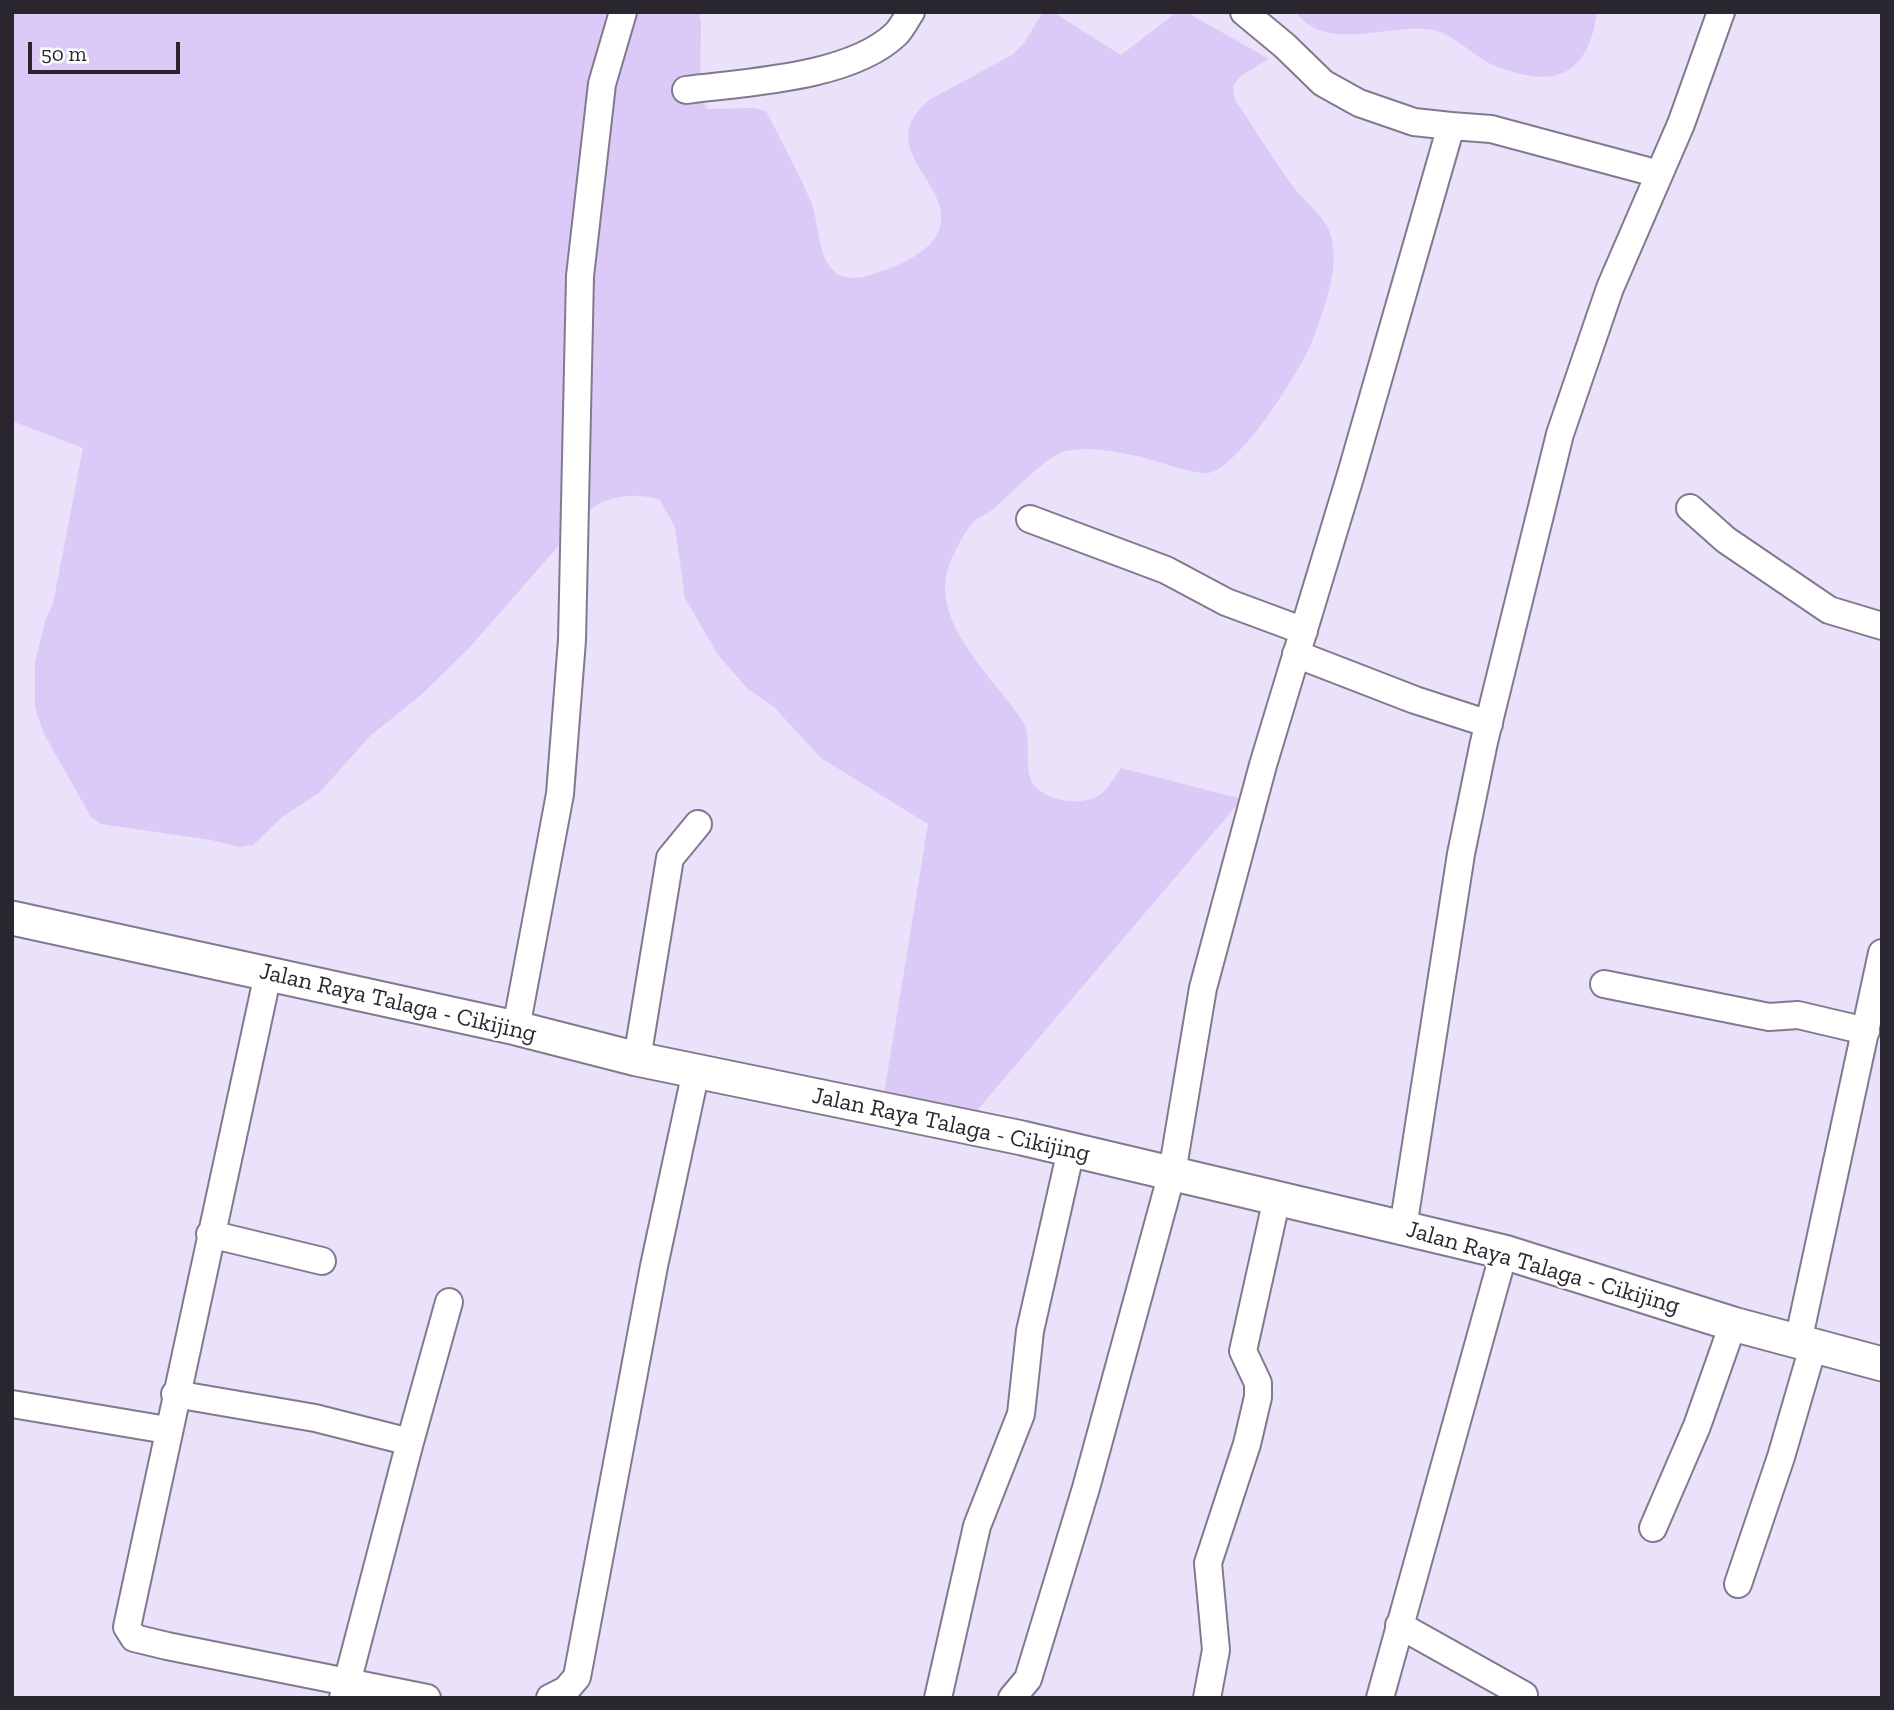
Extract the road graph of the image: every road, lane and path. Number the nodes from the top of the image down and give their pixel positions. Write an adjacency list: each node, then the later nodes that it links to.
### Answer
1 (623, 12): 18 (street)
2 (911, 12): 5 (street)
3 (1244, 12): 6 (street)
4 (1721, 12): 7 (street)
5 (686, 90)
6 (1451, 126): 7 (street); 11 (street)
7 (1659, 174): 12 (street)
8 (1690, 508): 10 (street)
9 (1030, 519): 11 (street)
10 (1882, 626)
11 (1300, 643): 12 (street); 23 (street)
12 (1489, 724): 25 (street)
13 (698, 824): 20 (street)
14 (12, 918): 16 (main road, Jalan Raya Talaga - Cikijing)
15 (1882, 953): 19 (street)
16 (268, 974): 18 (main road, Jalan Raya Talaga - Cikijing); 26 (street)
17 (1604, 984): 19 (street)
18 (516, 1028): 20 (main road, Jalan Raya Talaga - Cikijing)
19 (1866, 1031): 31 (street)
20 (637, 1059): 21 (main road, Jalan Raya Talaga - Cikijing)
21 (696, 1071): 22 (main road, Jalan Raya Talaga - Cikijing); 43 (street)
22 (1071, 1150): 23 (main road, Jalan Raya Talaga - Cikijing); 44 (street)
23 (1172, 1173): 24 (main road, Jalan Raya Talaga - Cikijing); 45 (street)
24 (1277, 1198): 25 (main road, Jalan Raya Talaga - Cikijing); 46 (street)
25 (1403, 1228): 27 (main road, Jalan Raya Talaga - Cikijing)
26 (210, 1234): 28 (street); 33 (street)
27 (1504, 1252): 30 (main road, Jalan Raya Talaga - Cikijing); 39 (street)
28 (322, 1261)
29 (449, 1303): 36 (street)
30 (1733, 1324): 31 (main road, Jalan Raya Talaga - Cikijing); 37 (street)
31 (1806, 1344): 32 (main road, Jalan Raya Talaga - Cikijing); 38 (street)
32 (1882, 1364)
33 (175, 1394): 35 (street); 36 (street)
34 (12, 1404): 35 (street)
35 (167, 1430): 40 (street)
36 (410, 1442): 40 (street)
37 (1653, 1528)
38 (1738, 1584)
39 (1399, 1625): 41 (street); 47 (street)
40 (345, 1690): 42 (street)
41 (1524, 1695)
42 (427, 1698)
43 (550, 1698)
44 (938, 1698)
45 (1012, 1698)
46 (1207, 1698)
47 (1380, 1698)

